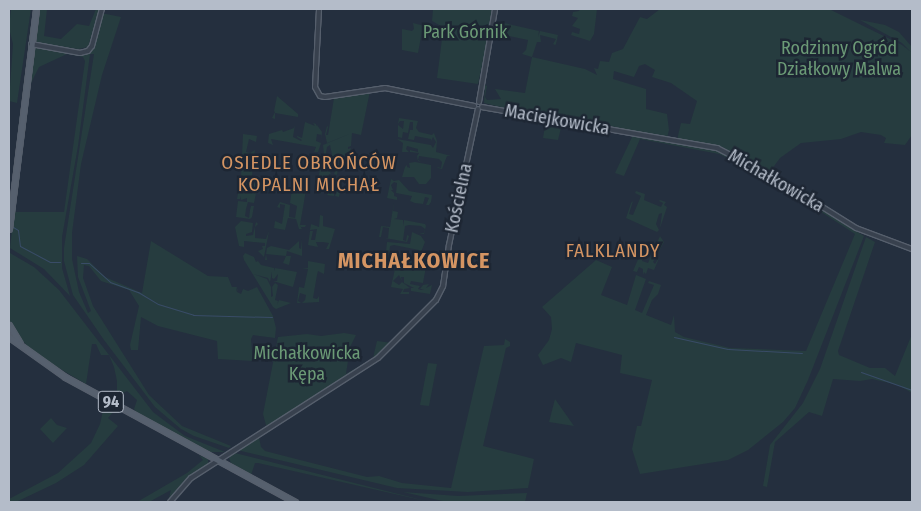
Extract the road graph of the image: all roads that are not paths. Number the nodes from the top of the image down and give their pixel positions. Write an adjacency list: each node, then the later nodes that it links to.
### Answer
1 (36, 9): 5 (main road)
2 (102, 9): 5 (street)
3 (319, 9): 6 (street, Maciejkowicka)
4 (494, 9): 6 (street)
5 (31, 44): 8 (main road)
6 (478, 107): 7 (street, Maciejkowicka); 13 (street, Kościelna)
7 (633, 133): 9 (street, Michałkowicka)
8 (9, 229)
9 (912, 248)
10 (9, 325): 12 (main road)
11 (9, 337): 12 (main road, 94)
12 (27, 352): 14 (main road, 94)
13 (229, 454): 15 (street); 17 (street)
14 (208, 455): 15 (main road, 94); 16 (street)
15 (220, 461): 16 (street); 17 (main road, 94)
16 (208, 467): 18 (street)
17 (232, 467): 19 (main road, 94)
18 (170, 502)
19 (295, 502)

